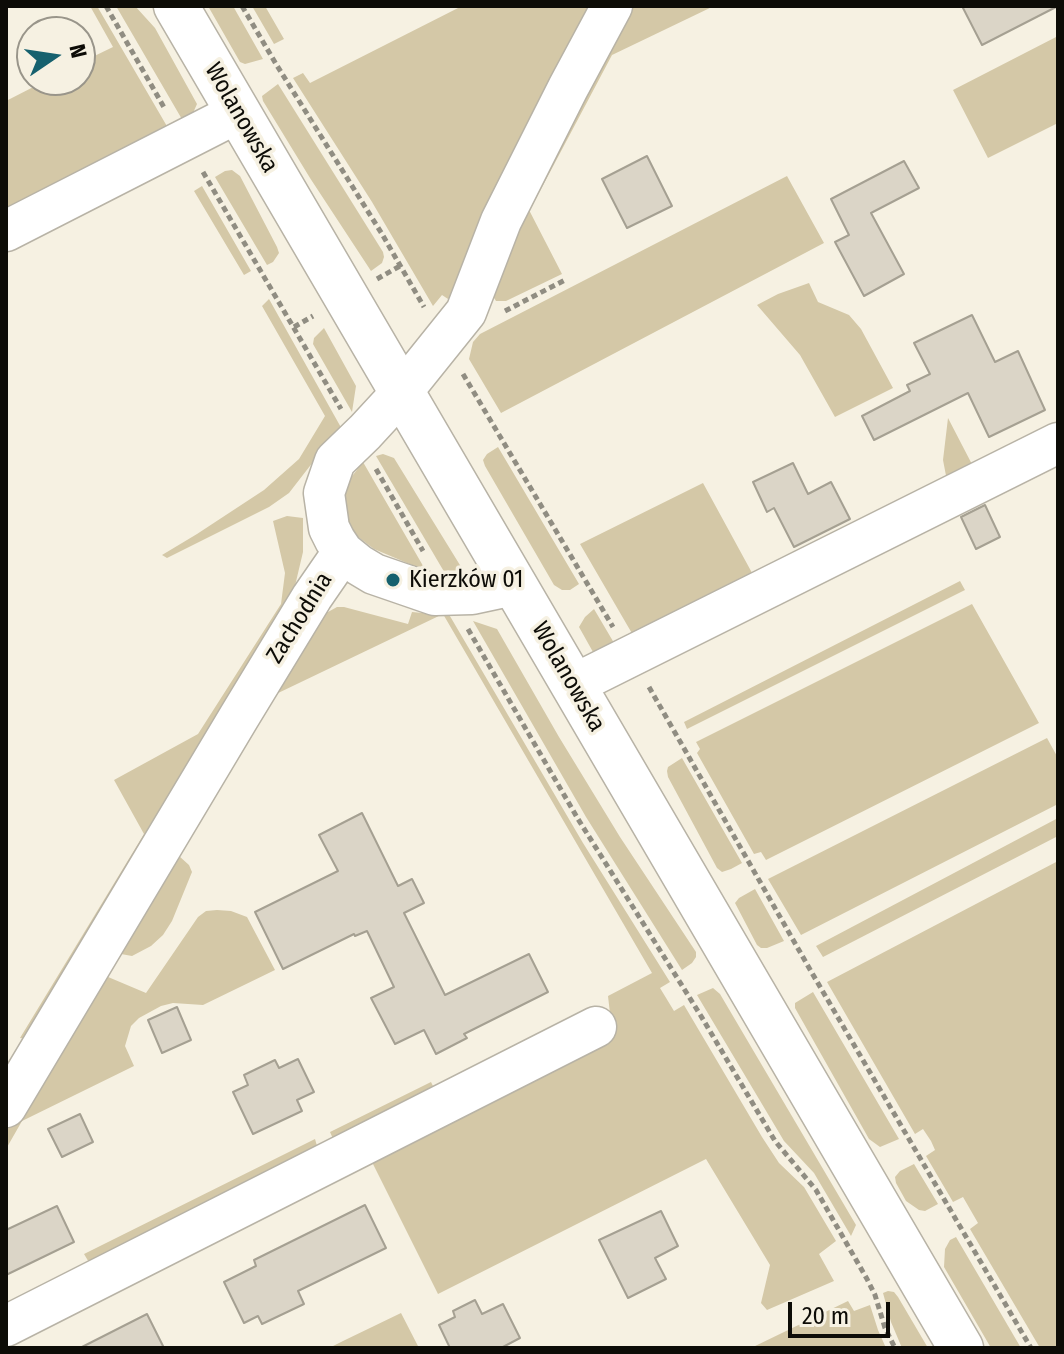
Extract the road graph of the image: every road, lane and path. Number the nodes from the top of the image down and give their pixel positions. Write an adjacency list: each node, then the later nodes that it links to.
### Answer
1 (106, 6): 5 (path)
2 (176, 6): 4 (main road, Wolanowska)
3 (612, 6): 8 (street, Zachodnia)
4 (237, 113): 5 (street); 9 (main road, Wolanowska)
5 (183, 141): 6 (street); 10 (path)
6 (6, 231)
7 (565, 280): 8 (path)
8 (466, 312): 9 (street, Zachodnia)
9 (401, 393): 10 (street, Zachodnia); 13 (main road, Wolanowska)
10 (358, 439): 12 (street, Zachodnia); 14 (path)
11 (1058, 443): 15 (street)
12 (343, 552): 14 (street); 17 (street, Zachodnia)
13 (514, 585): 14 (street); 15 (main road, Wolanowska)
14 (448, 594): 19 (path)
15 (573, 685): 20 (main road, Wolanowska)
16 (596, 1027): 18 (street)
17 (6, 1107)
18 (6, 1326)
19 (895, 1348)
20 (961, 1348)

